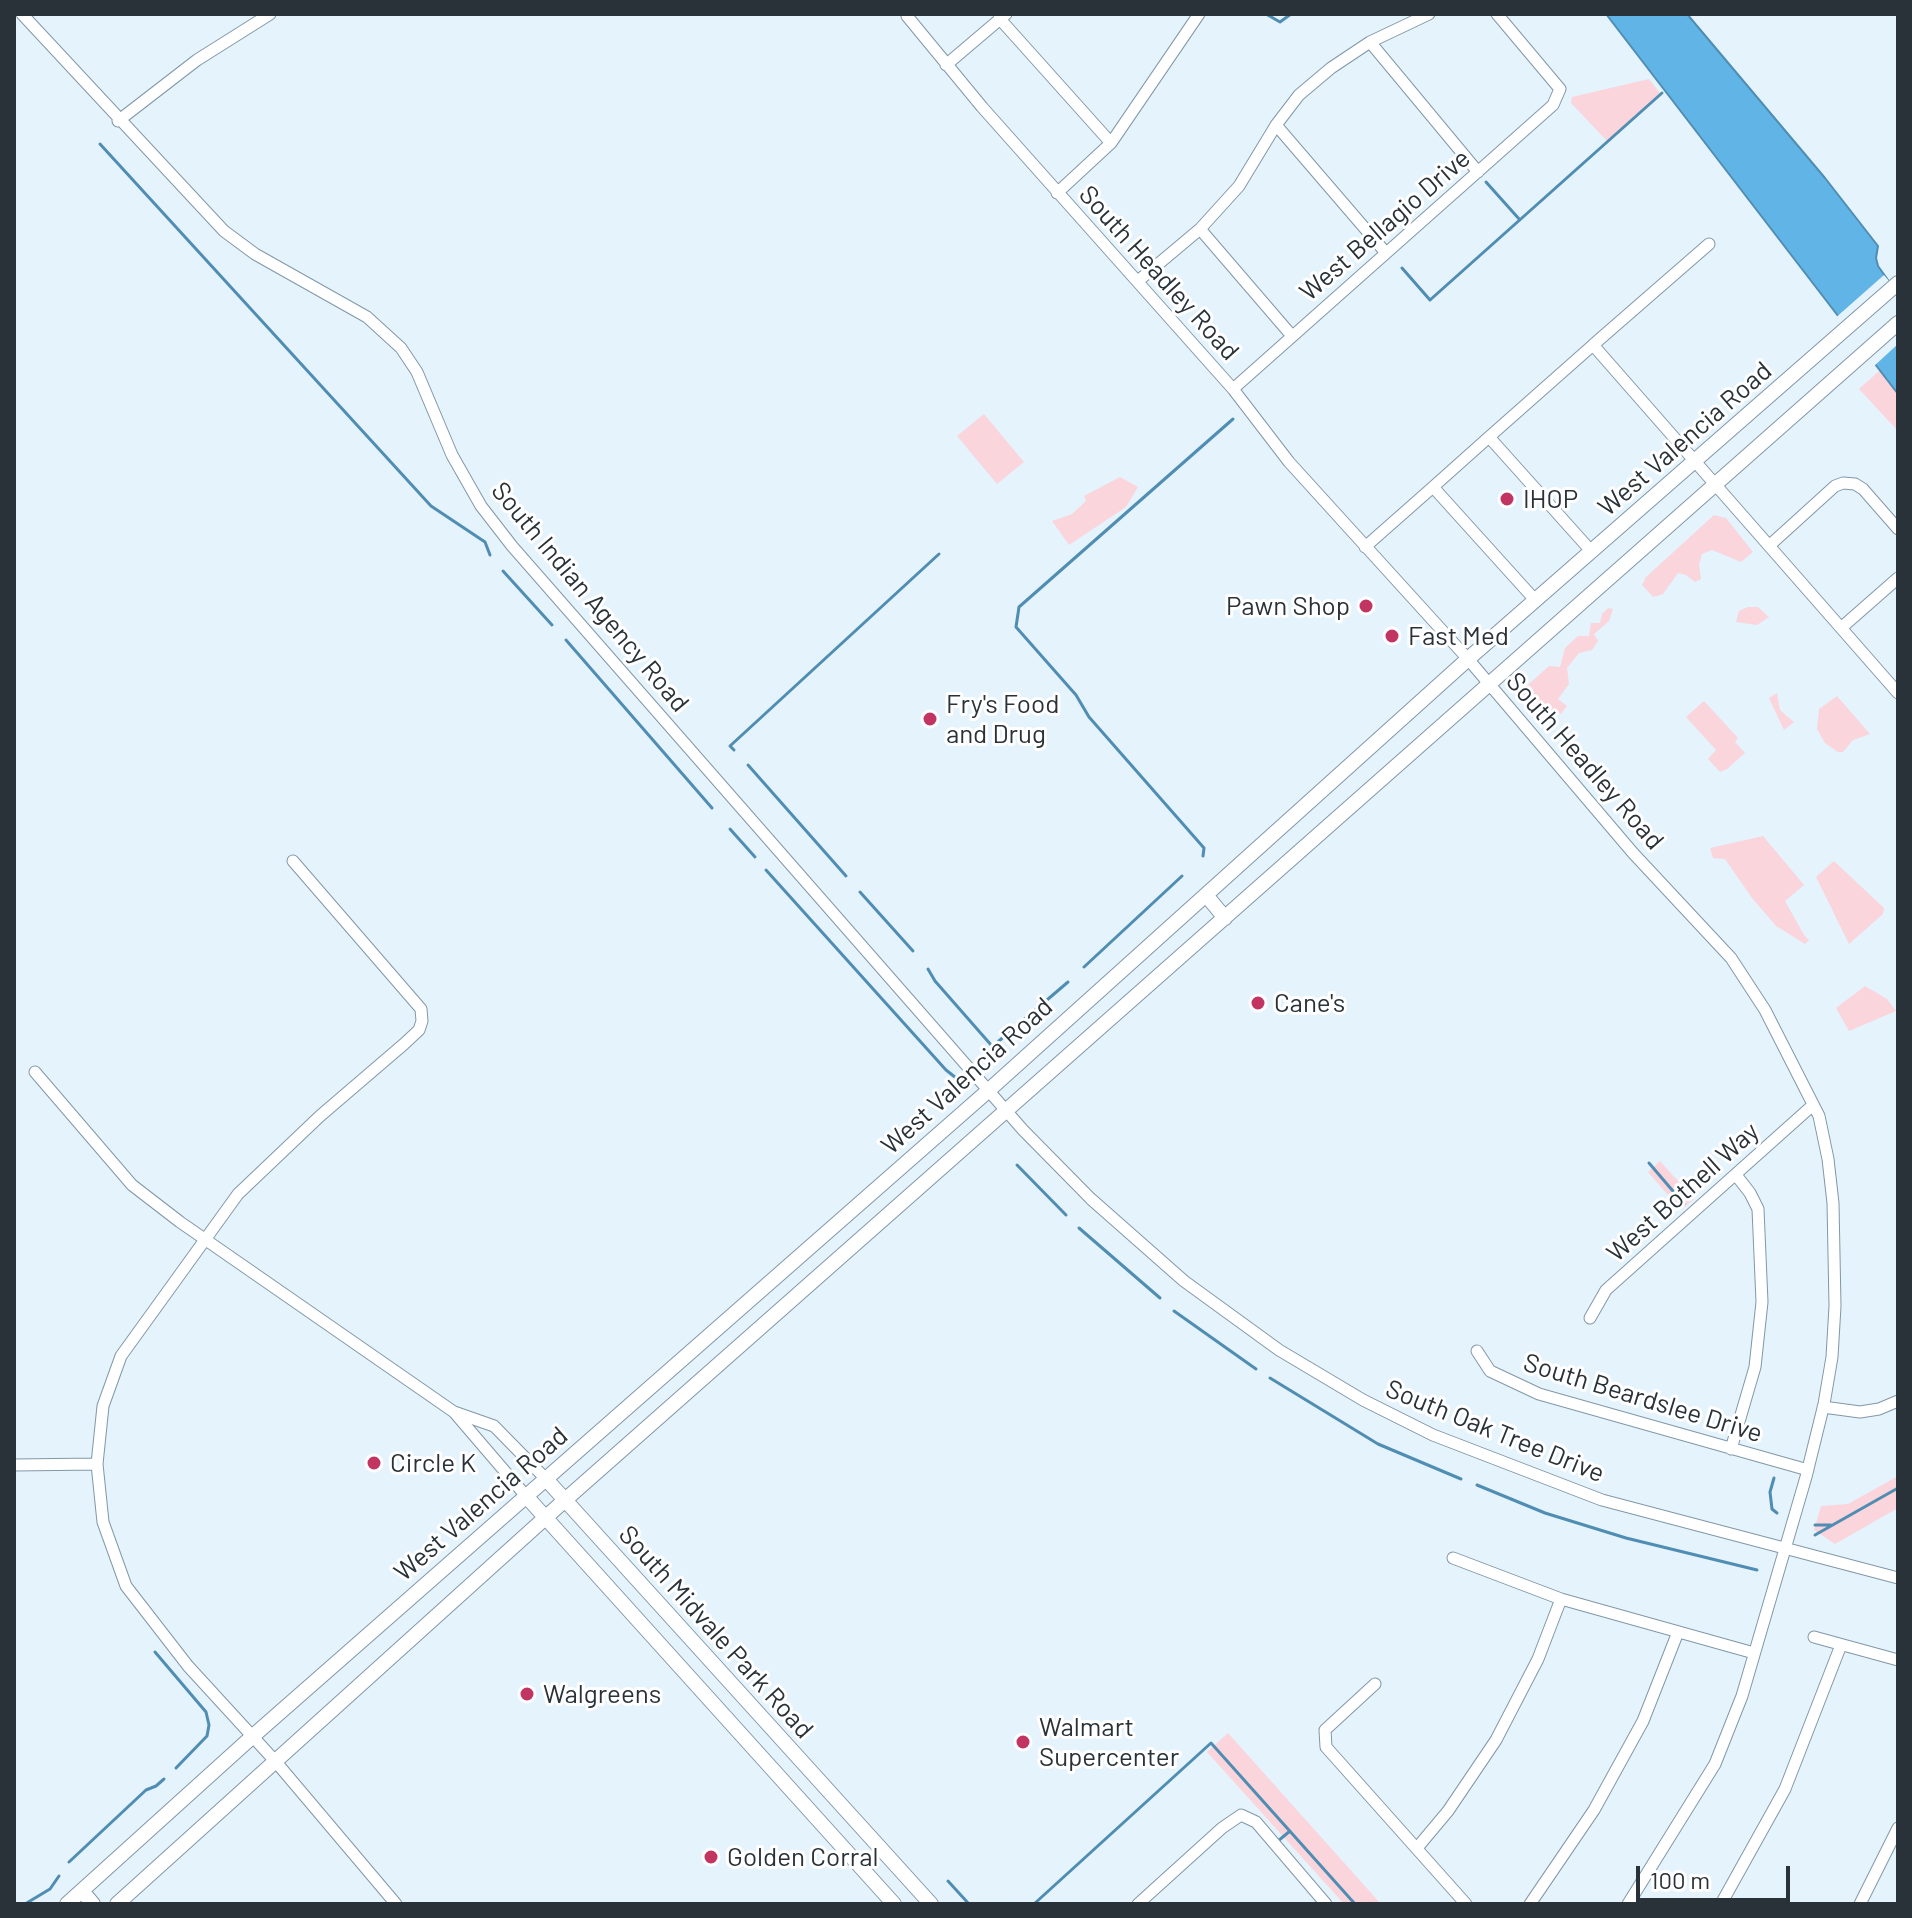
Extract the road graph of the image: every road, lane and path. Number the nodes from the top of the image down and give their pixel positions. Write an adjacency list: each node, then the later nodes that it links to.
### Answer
1 (22, 14): 10 (street, South Indian Agency Road)
2 (270, 14): 10 (street)
3 (1199, 14): 12 (street)
4 (1429, 14): 8 (street)
5 (1497, 14): 13 (street, West Bellagio Drive)
6 (907, 16): 9 (street, South Headley Road)
7 (1002, 16): 9 (street); 12 (street)
8 (1370, 42): 11 (street); 13 (street)
9 (946, 65): 14 (street, South Headley Road)
10 (118, 121): 42 (street, South Indian Agency Road)
11 (1276, 125): 15 (street); 17 (street)
12 (1111, 143): 14 (street)
13 (1478, 172): 17 (street, West Bellagio Drive)
14 (1057, 193): 18 (street, South Headley Road)
15 (1200, 229): 18 (street); 21 (street)
16 (1709, 244): 22 (street)
17 (1386, 253): 21 (street, West Bellagio Drive)
18 (1138, 281): 23 (street, South Headley Road)
19 (1896, 285): 25 (main road, West Valencia Road)
20 (1898, 323): 26 (main road, West Valencia Road)
21 (1292, 336): 23 (street, West Bellagio Drive)
22 (1593, 345): 24 (street); 25 (street)
23 (1233, 389): 30 (street, South Headley Road)
24 (1489, 437): 27 (street); 31 (street)
25 (1697, 461): 26 (street); 31 (main road, West Valencia Road)
26 (1715, 486): 29 (street); 36 (main road, West Valencia Road)
27 (1433, 487): 30 (street); 33 (street)
28 (1898, 529): 29 (street)
29 (1770, 545): 34 (street)
30 (1365, 547): 35 (street, South Headley Road)
31 (1592, 552): 33 (main road, West Valencia Road)
32 (1898, 578): 34 (street)
33 (1536, 601): 35 (main road, West Valencia Road)
34 (1841, 628): 37 (street)
35 (1468, 659): 36 (street, South Headley Road); 39 (main road, West Valencia Road)
36 (1489, 684): 40 (main road, West Valencia Road); 43 (street, South Headley Road)
37 (1898, 693)
38 (293, 861): 46 (street)
39 (1206, 895): 40 (main road); 42 (main road, West Valencia Road)
40 (1225, 918): 44 (main road, West Valencia Road)
41 (35, 1072): 46 (street, South Midvale Park Road)
42 (989, 1090): 44 (street, South Oak Tree Drive); 47 (main road, West Valencia Road)
43 (1813, 1105): 45 (street, West Bothell Way); 52 (street, South Headley Road)
44 (1007, 1111): 48 (main road, West Valencia Road); 62 (street, South Oak Tree Drive)
45 (1736, 1175): 49 (street, West Bothell Way); 54 (street)
46 (206, 1240): 53 (street, South Midvale Park Road); 55 (street)
47 (775, 1278): 48 (main road); 58 (main road, West Valencia Road)
48 (793, 1300): 60 (main road, West Valencia Road)
49 (1590, 1318)
50 (1477, 1351): 54 (street, South Beardslee Drive)
51 (1898, 1401): 52 (street)
52 (1823, 1407): 57 (street, South Headley Road)
53 (454, 1412): 58 (street, South Midvale Park Road); 59 (street, South Midvale Park Road)
54 (1731, 1449): 57 (street, South Beardslee Drive)
55 (97, 1464): 56 (street); 72 (street)
56 (14, 1465)
57 (1808, 1470): 62 (street, South Headley Road)
58 (546, 1479): 59 (main road, West Valencia Road); 60 (main road, South Midvale Park Road)
59 (526, 1496): 61 (main road, South Midvale Park Road); 72 (main road, West Valencia Road)
60 (565, 1500): 61 (main road, West Valencia Road); 82 (main road, South Midvale Park Road)
61 (546, 1518): 73 (main road, West Valencia Road); 81 (main road, South Midvale Park Road)
62 (1785, 1547): 64 (street, South Oak Tree Drive); 69 (street, South Headley Road)
63 (1453, 1558): 65 (street)
64 (1898, 1578)
65 (1561, 1599): 66 (street); 75 (street)
66 (1678, 1632): 69 (street); 86 (street)
67 (1814, 1637): 68 (street)
68 (1841, 1645): 70 (street); 88 (street)
69 (1754, 1653): 87 (street, South Headley Road)
70 (1898, 1660)
71 (1375, 1684): 75 (street)
72 (253, 1736): 73 (street); 76 (main road, West Valencia Road)
73 (276, 1762): 79 (main road, West Valencia Road); 80 (street)
74 (1898, 1828): 89 (street)
75 (1417, 1848): 85 (street)
76 (82, 1891): 77 (main road, West Valencia Road); 78 (main road)
77 (67, 1904)
78 (93, 1904)
79 (117, 1904)
80 (396, 1904)
81 (894, 1904)
82 (931, 1904)
83 (1138, 1904): 84 (street)
84 (1326, 1904)
85 (1466, 1904)
86 (1530, 1904)
87 (1628, 1904)
88 (1721, 1904)
89 (1860, 1904)

